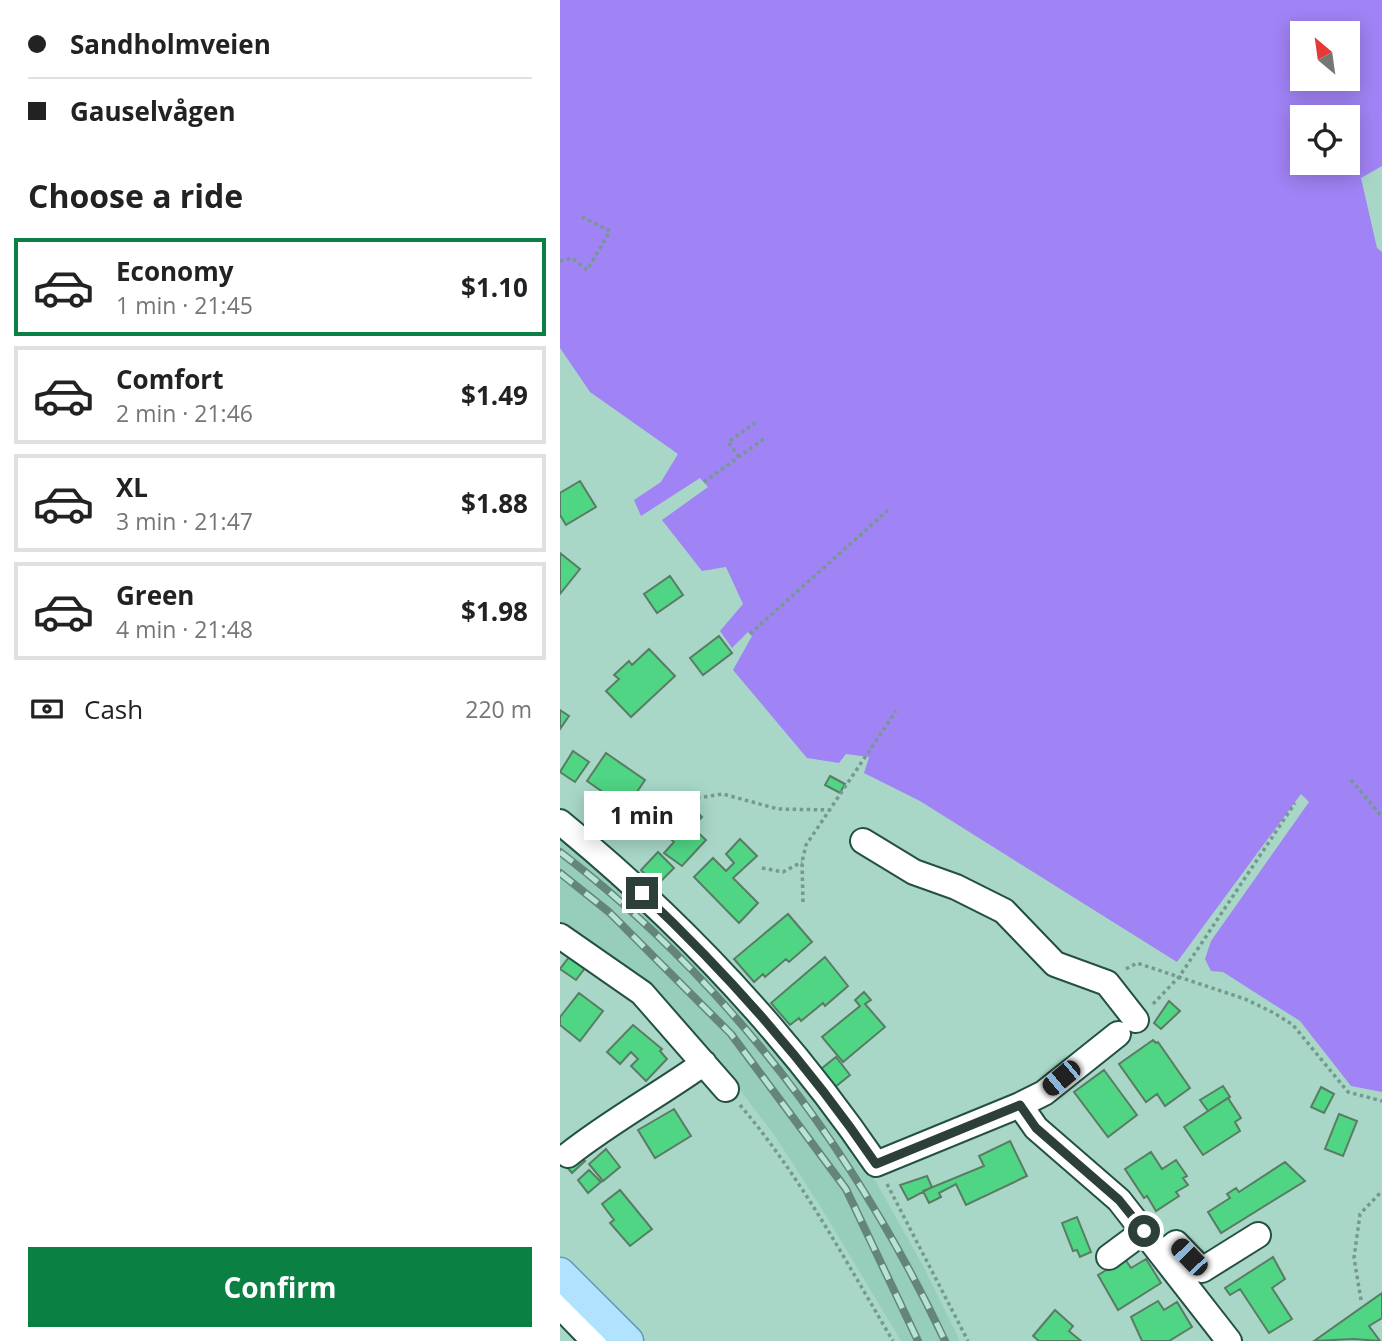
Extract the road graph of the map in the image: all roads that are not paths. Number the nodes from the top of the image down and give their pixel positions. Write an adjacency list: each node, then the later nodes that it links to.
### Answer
1 (560, 822): 6 (street)
2 (863, 841): 6 (street)
3 (560, 936): 4 (street)
4 (704, 1063): 5 (street); 7 (street)
5 (726, 1089)
6 (1020, 1105): 8 (street)
7 (568, 1155)
8 (1144, 1231): 10 (street); 11 (street)
9 (1258, 1236): 10 (street)
10 (1162, 1254): 16 (street)
11 (1109, 1257)
12 (560, 1273): 15 (main road)
13 (560, 1306): 14 (street)
14 (594, 1341)
15 (628, 1341)
16 (1229, 1341)

